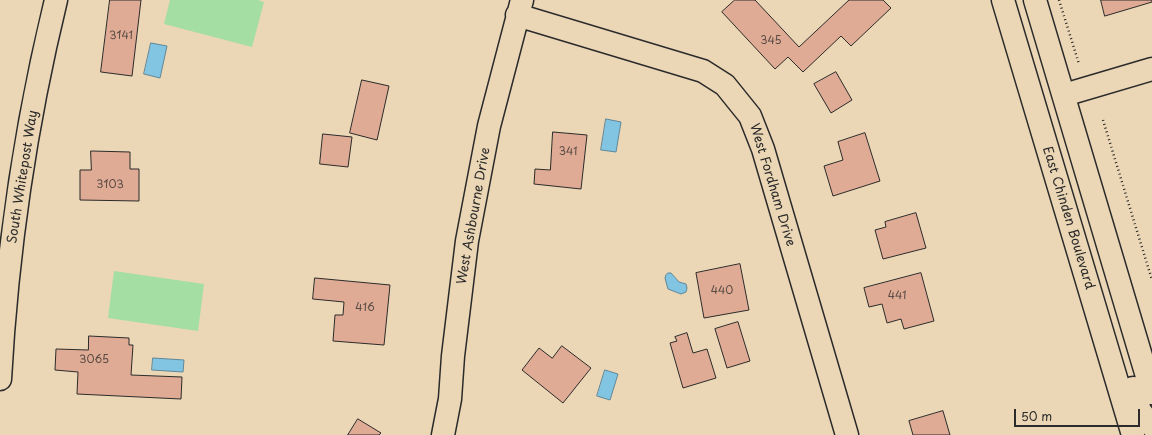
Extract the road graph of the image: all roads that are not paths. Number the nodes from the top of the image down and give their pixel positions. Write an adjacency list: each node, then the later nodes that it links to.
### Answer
1 (56, 0): 8 (street, South Whitepost Way)
2 (1003, 0): 7 (street, East Chinden Boulevard)
3 (1035, 0): 6 (street)
4 (520, 8): 11 (street, West Ashbourne Drive); 12 (street, West Fordham Drive)
5 (1152, 69): 6 (street)
6 (1064, 95): 9 (street)
7 (1042, 129): 10 (street); 13 (street, East Chinden Boulevard)
8 (0, 379)
9 (1152, 393)
10 (1152, 426)
11 (443, 435)
12 (847, 435)
13 (1133, 435)

